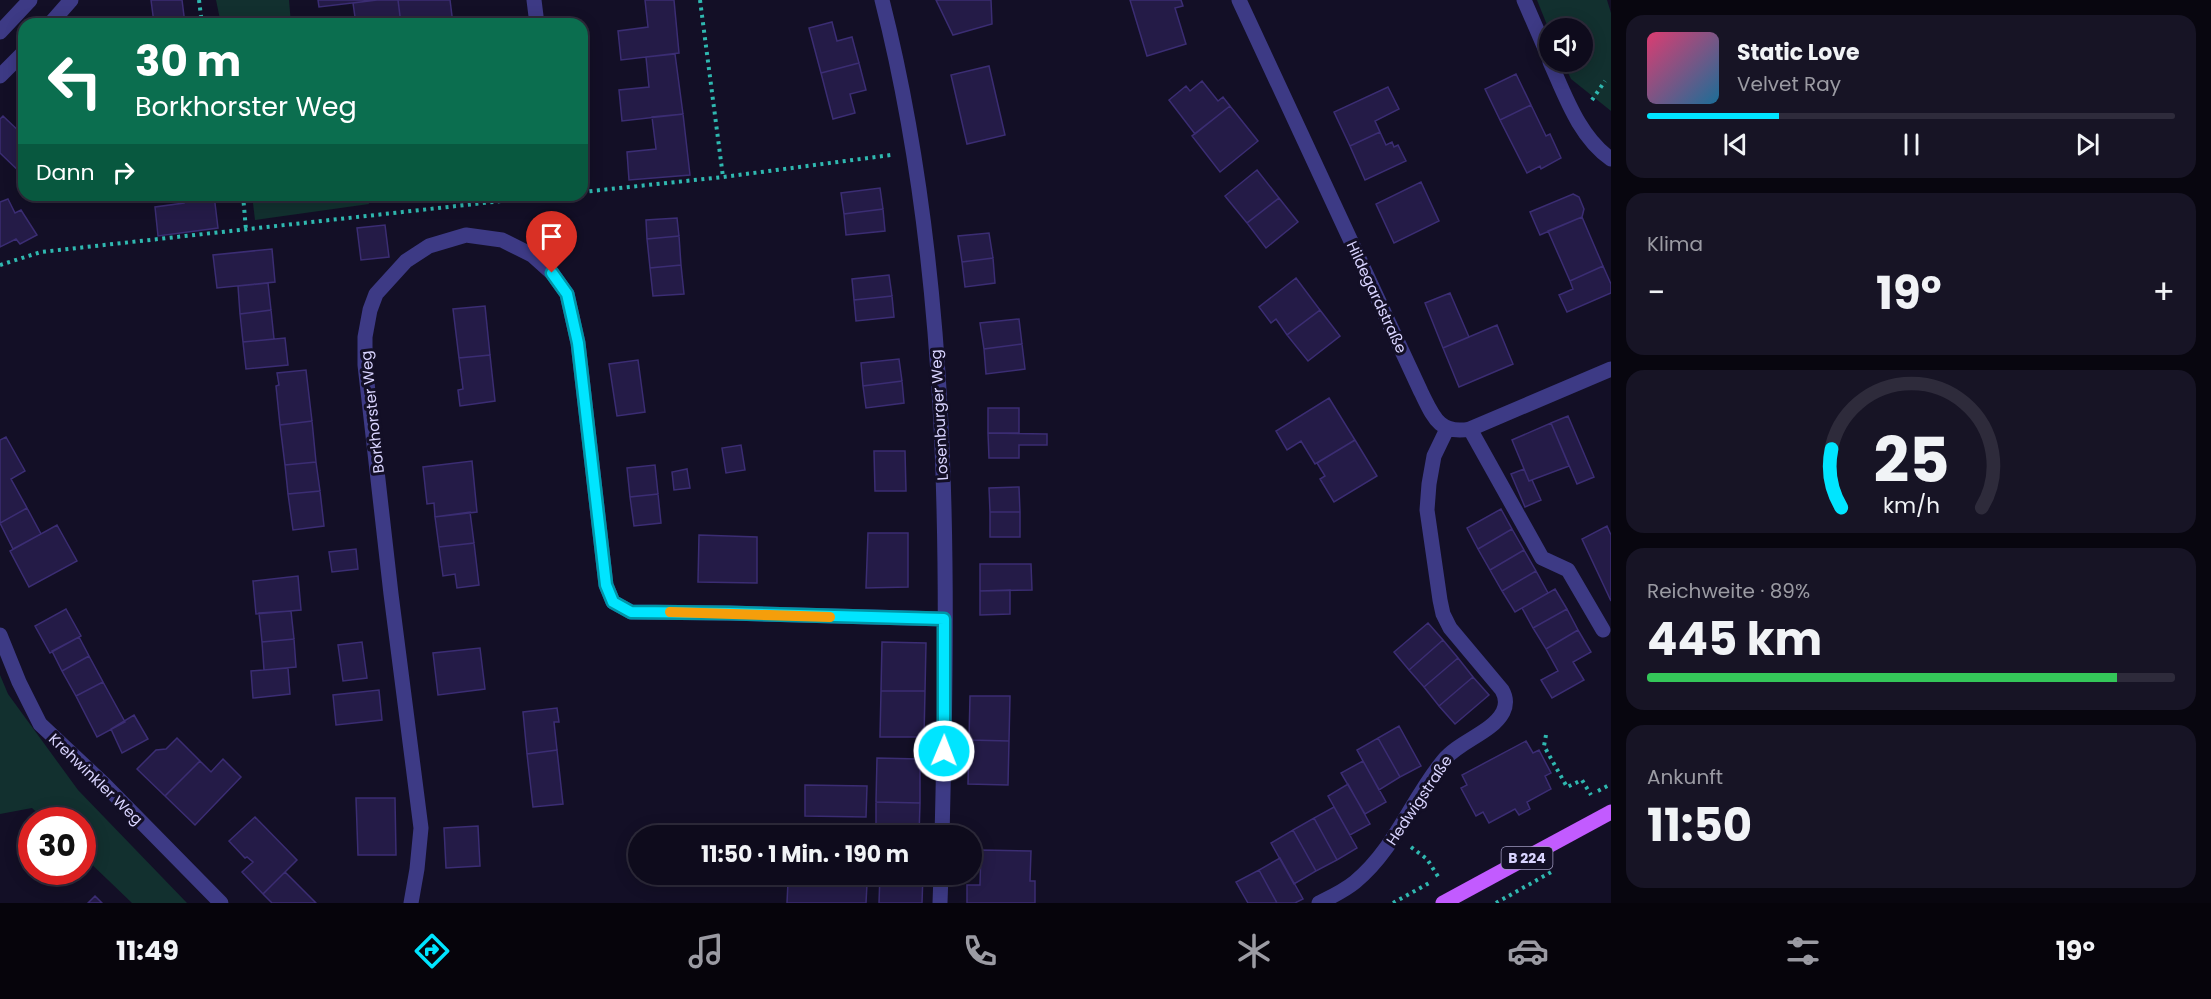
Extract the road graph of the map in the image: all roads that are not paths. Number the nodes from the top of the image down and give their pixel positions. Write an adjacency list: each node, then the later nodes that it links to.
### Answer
1 (30, 0): 9 (street)
2 (71, 0): 7 (street)
3 (534, 0): 8 (street)
4 (882, 0): 18 (street, Losenburger Weg)
5 (1239, 0): 16 (street, Hildegardstraße)
6 (1524, 0): 10 (street)
7 (55, 18)
8 (536, 18)
9 (0, 32)
10 (1539, 35)
11 (18, 58): 13 (street)
12 (1555, 72): 14 (street)
13 (0, 76)
14 (1611, 159)
15 (1611, 369): 17 (street)
16 (1447, 429): 17 (street); 27 (street, Hedwigstraße)
17 (1470, 429): 19 (street)
18 (944, 619): 22 (street, Losenburger Weg); 25 (street, Borkhorster Weg)
19 (1603, 630)
20 (0, 635): 24 (street, Krehwinkler Weg)
21 (1611, 812): 28 (main road, B 224)
22 (942, 825)
23 (941, 885): 26 (street)
24 (221, 903)
25 (411, 903)
26 (940, 903)
27 (1319, 903)
28 (1443, 903)

